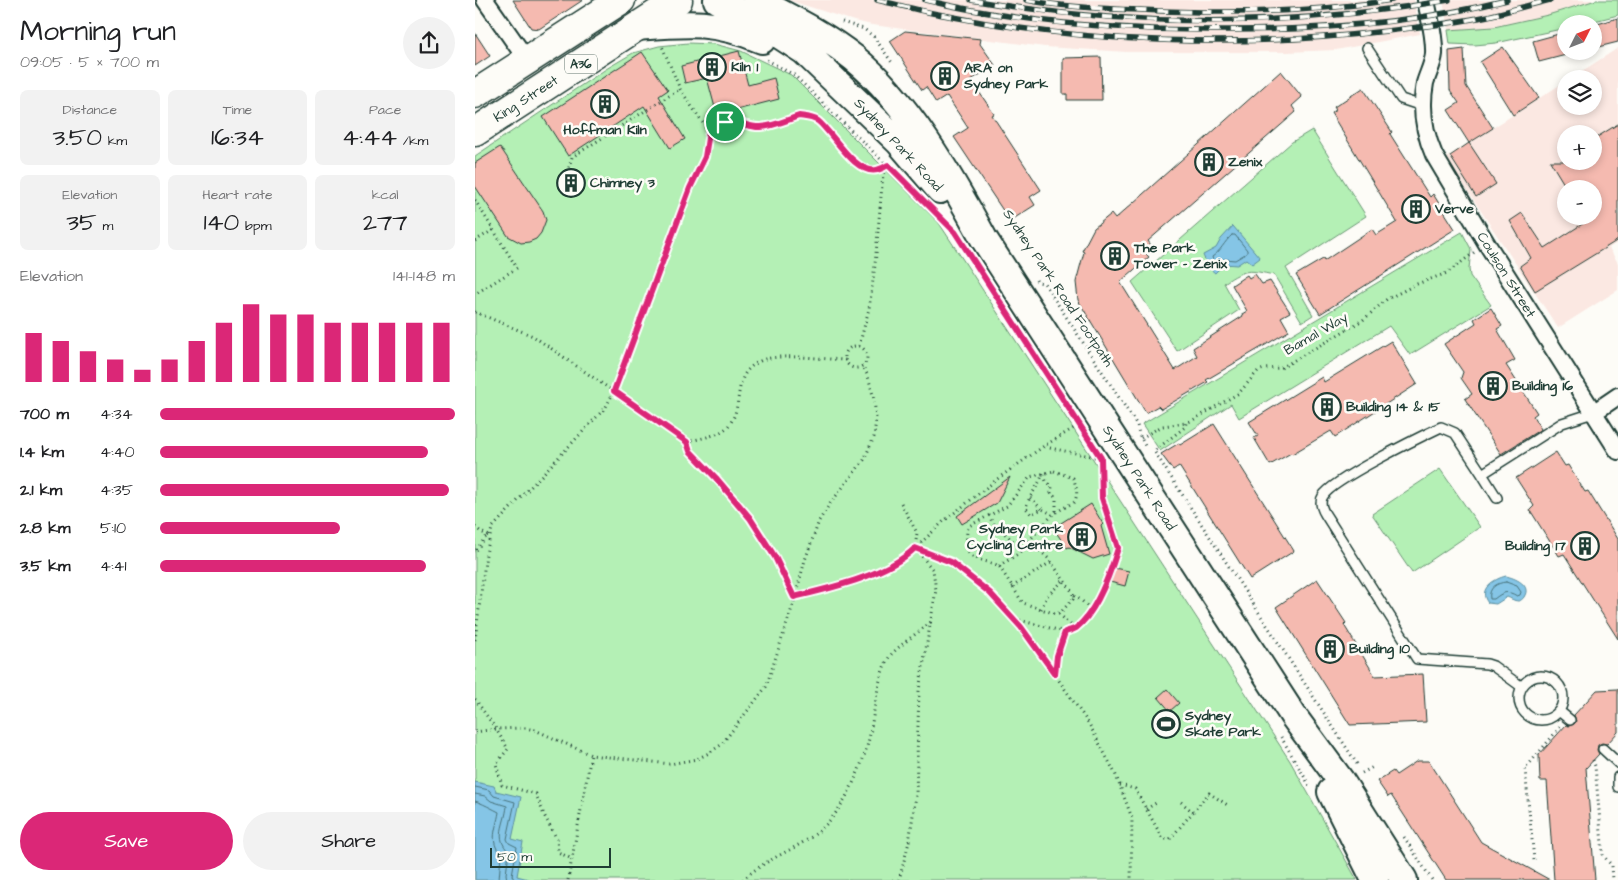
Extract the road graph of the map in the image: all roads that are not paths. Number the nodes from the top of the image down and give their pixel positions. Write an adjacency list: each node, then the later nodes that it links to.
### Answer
1 (485, 0): 9 (street)
2 (621, 0): 9 (highway, A36)
3 (678, 0): 7 (highway, King Street / A36)
4 (717, 0): 10 (main road, Sydney Park Road)
5 (756, 0): 14 (main road, Sydney Park Road)
6 (1426, 0): 12 (street, Coulson Street)
7 (649, 34): 10 (main road, Sydney Park Road); 13 (highway, King Street / A36)
8 (1367, 48): 12 (lane)
9 (527, 60): 11 (highway, A36)
10 (829, 75): 14 (main road, Sydney Park Road)
11 (475, 94)
12 (1422, 106): 16 (street, Coulson Street)
13 (475, 132)
14 (972, 239): 23 (main road, Sydney Park Road)
15 (1618, 396): 16 (street)
16 (1593, 413): 17 (street, Coulson Street); 18 (lane)
17 (1618, 451)
18 (1482, 474): 19 (lane); 20 (lane)
19 (1497, 498)
20 (1522, 687): 21 (lane); 21 (lane)
21 (1559, 712): 22 (lane)
22 (1570, 720)
23 (1287, 726): 28 (main road, Sydney Park Road); 29 (main road, Sydney Park Road)
24 (1603, 749): 25 (lane)
25 (1618, 763)
26 (1618, 777): 27 (lane)
27 (1618, 786)
28 (1412, 870)
29 (1375, 880)

